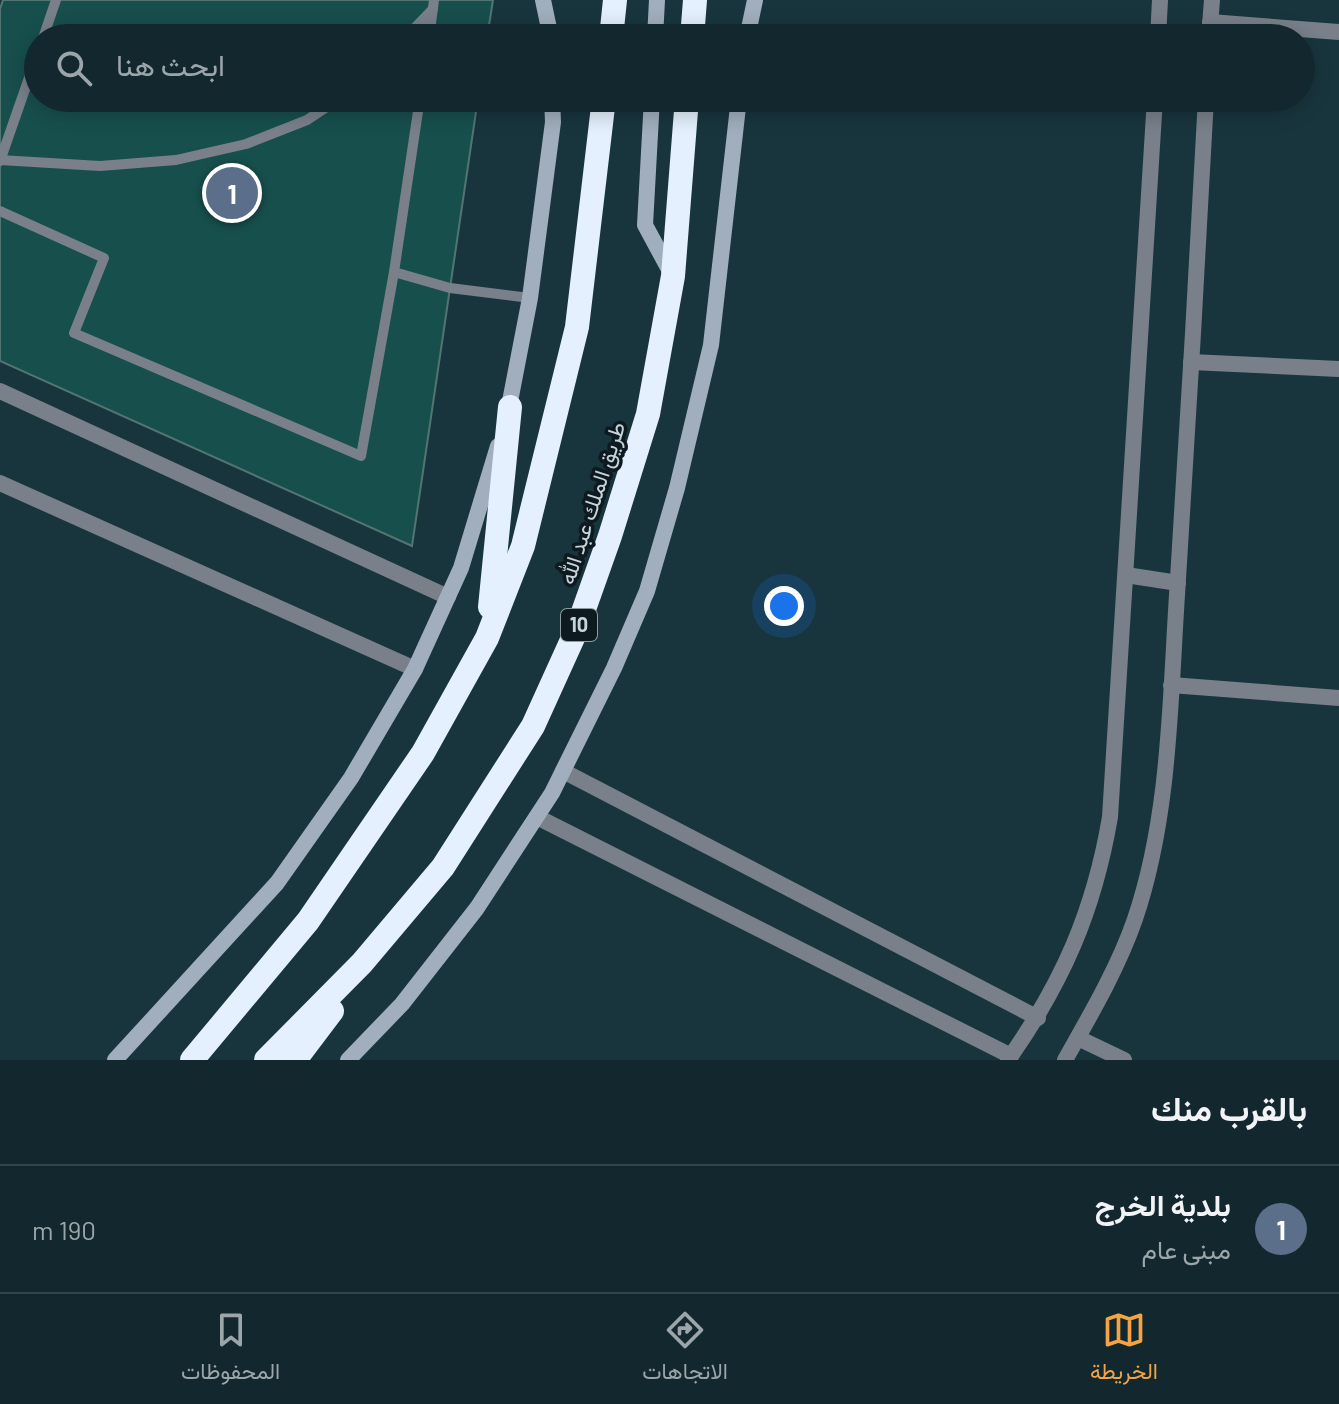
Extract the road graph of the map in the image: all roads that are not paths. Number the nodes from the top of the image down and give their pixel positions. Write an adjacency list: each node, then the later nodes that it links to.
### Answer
1 (56, 0): 10 (lane)
2 (543, 0): 13 (main road)
3 (615, 0): 14 (highway)
4 (657, 0): 15 (main road)
5 (695, 0): 16 (highway)
6 (755, 0): 17 (main road)
7 (1160, 0): 18 (street)
8 (1212, 0): 19 (street)
9 (434, 4): 11 (lane); 12 (lane)
10 (48, 24)
11 (417, 24)
12 (431, 24)
13 (548, 24)
14 (612, 24)
15 (656, 24)
16 (693, 24)
17 (750, 24)
18 (1159, 24)
19 (1210, 24)
20 (1315, 32): 21 (street)
21 (1339, 32)
22 (24, 92): 32 (lane)
23 (319, 112): 32 (lane)
24 (418, 112): 34 (lane)
25 (553, 112): 36 (main road)
26 (602, 112): 45 (highway)
27 (651, 112): 35 (main road)
28 (686, 112): 35 (highway, طريق الملك عبد الله / 10)
29 (737, 112): 49 (main road)
30 (1154, 112): 42 (street)
31 (1205, 112): 37 (street)
32 (0, 161)
33 (0, 211): 34 (lane)
34 (394, 272): 36 (lane)
35 (673, 276): 51 (highway, طريق الملك عبد الله / 10)
36 (530, 298): 40 (main road)
37 (1191, 362): 38 (street); 43 (street)
38 (1339, 369)
39 (0, 391): 44 (street)
40 (510, 407): 44 (main road); 45 (highway)
41 (0, 483): 46 (street)
42 (1126, 575): 43 (street); 52 (street)
43 (1178, 583): 47 (street)
44 (448, 597): 46 (main road)
45 (487, 638): 56 (highway)
46 (415, 669): 55 (main road)
47 (1171, 685): 48 (street); 53 (street)
48 (1339, 698)
49 (563, 771): 50 (main road); 52 (street)
50 (537, 817): 54 (street); 59 (main road)
51 (443, 867): 57 (highway, طريق الملك عبد الله / 10); 58 (highway)
52 (1038, 1018): 54 (street)
53 (1078, 1038): 60 (street); 61 (street)
54 (1010, 1058)
55 (115, 1060)
56 (192, 1060)
57 (266, 1060)
58 (295, 1060)
59 (348, 1060)
60 (1065, 1060)
61 (1124, 1060)

